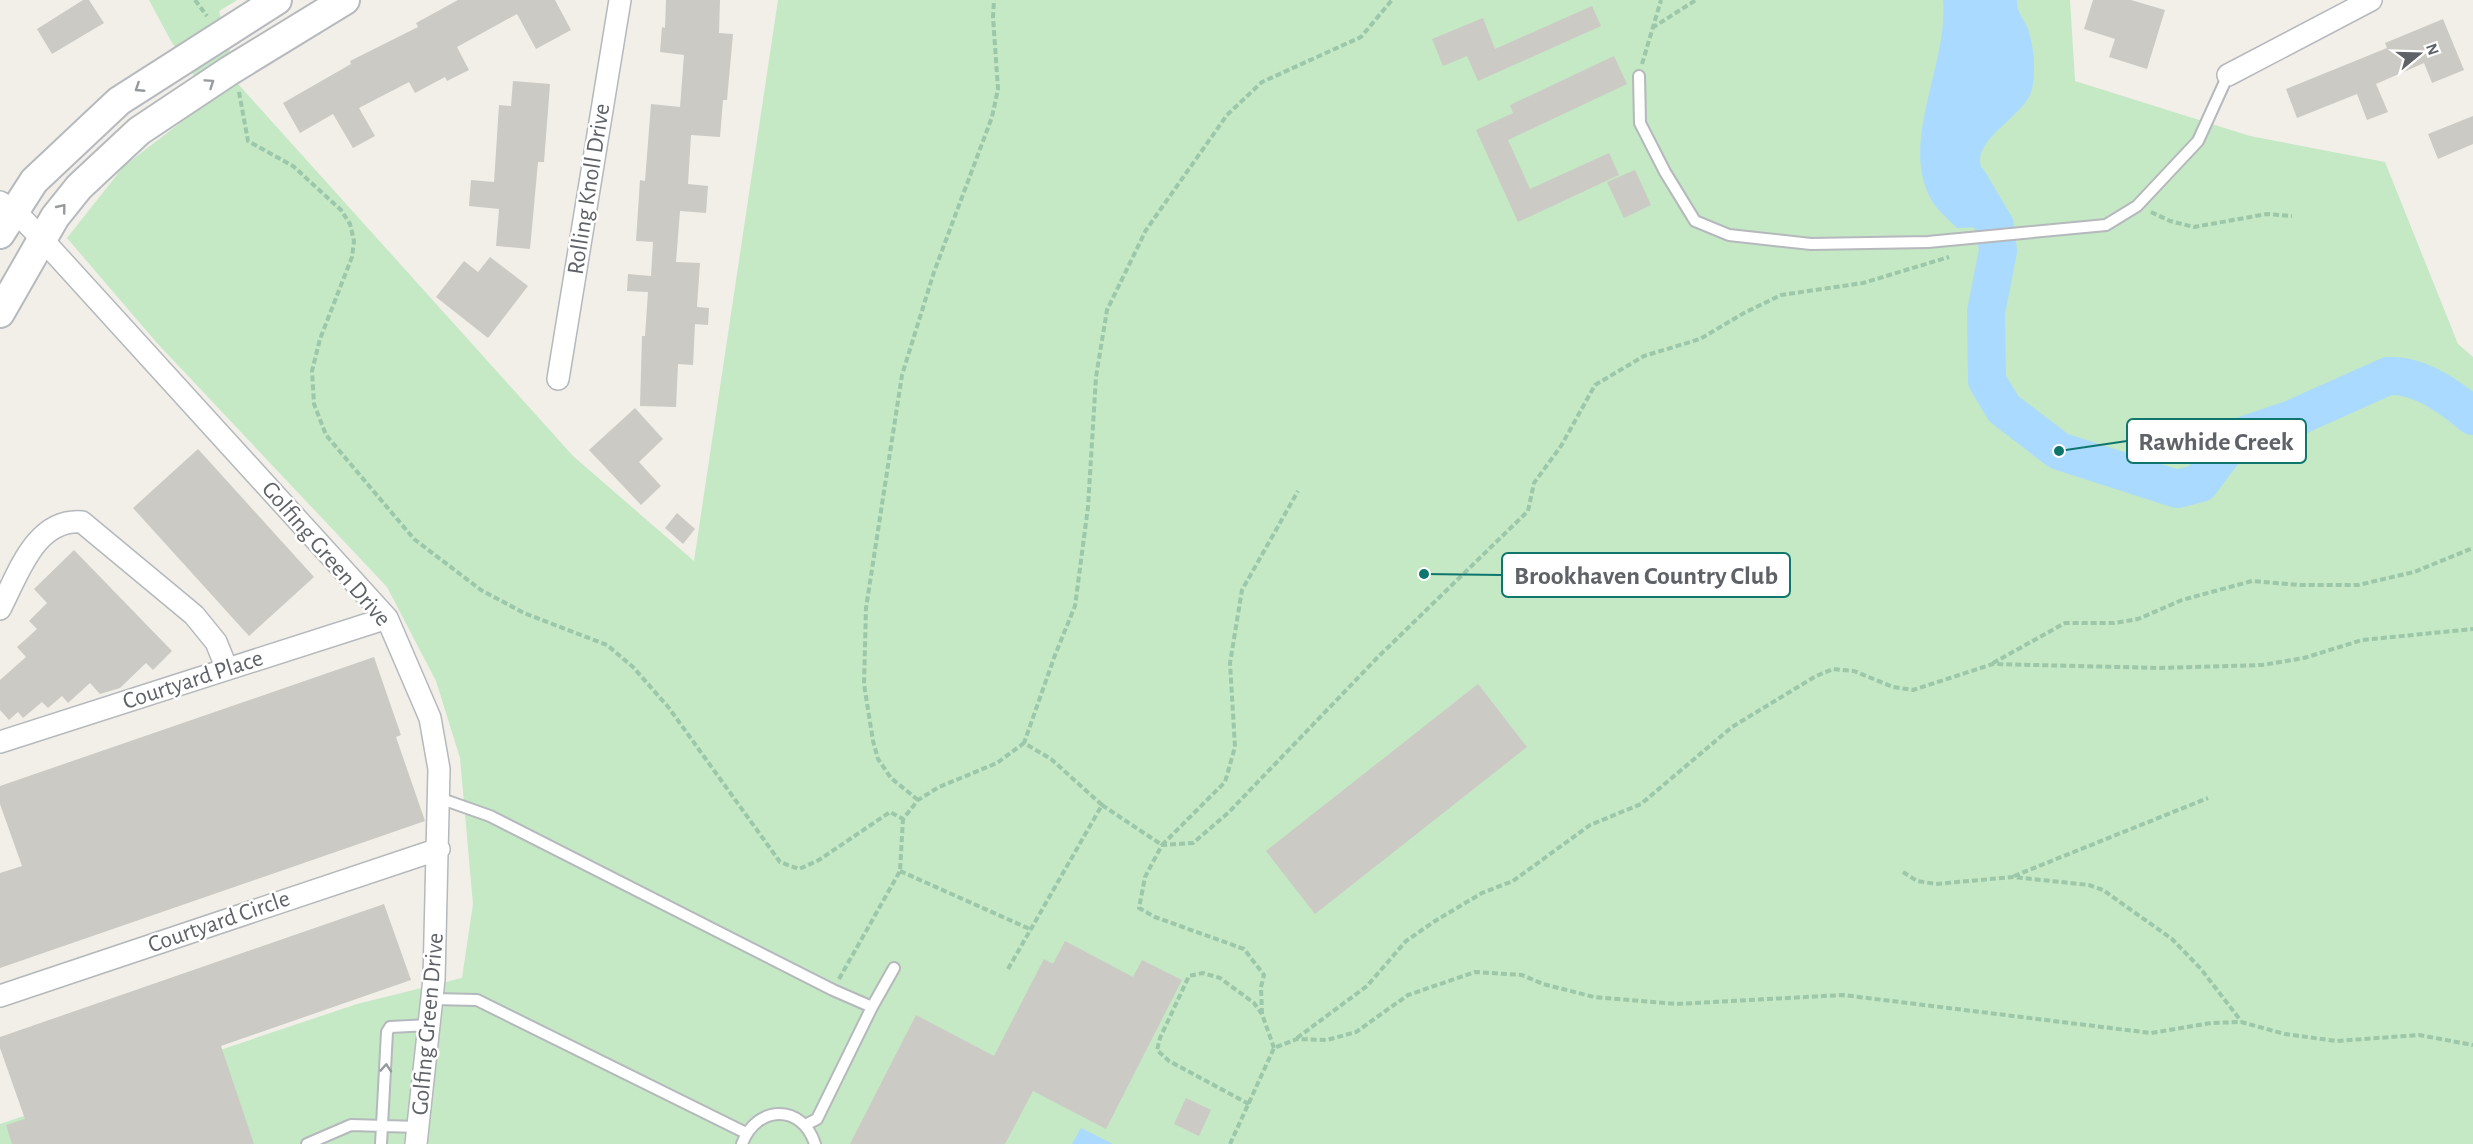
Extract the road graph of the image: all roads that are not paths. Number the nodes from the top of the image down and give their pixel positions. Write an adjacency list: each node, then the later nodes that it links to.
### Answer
1 (277, 0): 7 (main road, one-way to 7)
2 (345, 0): 8 (main road, one-way to 2)
3 (620, 0): 10 (street, Rolling Knoll Drive)
4 (2370, 0): 5 (street)
5 (2228, 75): 6 (lane)
6 (1639, 76)
7 (5, 215): 8 (street, Golfing Green Drive)
8 (42, 239): 9 (main road); 12 (street, Golfing Green Drive)
9 (0, 313)
10 (558, 379)
11 (0, 609): 13 (street)
12 (387, 618): 13 (street, Courtyard Place); 15 (street, Golfing Green Drive)
13 (227, 669): 14 (street, Courtyard Place)
14 (0, 742)
15 (439, 798): 16 (street, Golfing Green Drive); 20 (lane)
16 (439, 849): 18 (street, Courtyard Circle); 19 (street, Golfing Green Drive)
17 (894, 968): 20 (lane)
18 (0, 996)
19 (432, 999): 21 (street, Golfing Green Drive); 24 (lane)
20 (872, 1007): 22 (lane)
21 (430, 1025): 23 (lane, one-way to 21); 25 (street, Golfing Green Drive)
22 (805, 1125): 24 (lane); 29 (lane)
23 (382, 1126): 25 (lane); 26 (lane); 27 (lane)
24 (746, 1133): 28 (lane)
25 (418, 1136)
26 (307, 1144)
27 (381, 1144)
28 (742, 1144)
29 (815, 1144)

